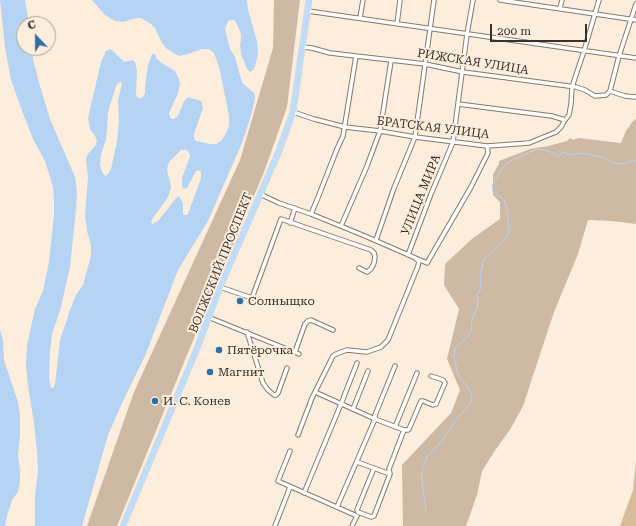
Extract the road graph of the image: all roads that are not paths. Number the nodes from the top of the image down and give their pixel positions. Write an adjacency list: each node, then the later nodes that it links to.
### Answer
1 (309, 0): 11 (main road, ВОЛЖСКИЙ ПРОСПЕКТ)
2 (363, 0): 13 (street)
3 (400, 0): 16 (street)
4 (434, 0): 17 (street)
5 (473, 0): 18 (street, УЛИЦА МИРА)
6 (500, 0): 10 (street)
7 (562, 0): 10 (street)
8 (599, 0): 12 (street)
9 (636, 4): 14 (street)
10 (560, 8): 12 (street)
11 (308, 11): 13 (street); 19 (main road, ВОЛЖСКИЙ ПРОСПЕКТ)
12 (595, 14): 14 (street); 20 (street)
13 (360, 18): 16 (street)
14 (631, 20): 15 (street); 22 (street)
15 (636, 20)
16 (397, 24): 17 (street)
17 (430, 28): 18 (street); 25 (street)
18 (467, 34): 20 (street); 26 (street, УЛИЦА МИРА)
19 (303, 46): 21 (street, РИЖСКАЯ УЛИЦА); 31 (main road, ВОЛЖСКИЙ ПРОСПЕКТ)
20 (584, 51): 22 (street); 27 (street)
21 (356, 56): 24 (street, РИЖСКАЯ УЛИЦА); 33 (street)
22 (619, 56): 23 (street); 28 (street)
23 (636, 58)
24 (391, 61): 25 (street, РИЖСКАЯ УЛИЦА); 34 (street)
25 (425, 64): 26 (street, РИЖСКАЯ УЛИЦА); 35 (street)
26 (463, 72): 27 (street, РИЖСКАЯ УЛИЦА); 30 (street, УЛИЦА МИРА)
27 (572, 87): 28 (street, РИЖСКАЯ УЛИЦА); 32 (street)
28 (610, 91): 29 (street, РИЖСКАЯ УЛИЦА)
29 (636, 97)
30 (458, 104): 32 (street); 36 (street, УЛИЦА МИРА)
31 (293, 112): 33 (street, БРАТСКАЯ УЛИЦА); 38 (main road, ВОЛЖСКИЙ ПРОСПЕКТ)
32 (565, 120): 37 (street, БРАТСКАЯ УЛИЦА)
33 (345, 128): 34 (street, БРАТСКАЯ УЛИЦА); 40 (street)
34 (380, 131): 35 (street, БРАТСКАЯ УЛИЦА); 42 (street)
35 (415, 137): 36 (street, БРАТСКАЯ УЛИЦА); 43 (street)
36 (453, 142): 37 (street, БРАТСКАЯ УЛИЦА); 44 (street, УЛИЦА МИРА)
37 (487, 146): 45 (street)
38 (260, 194): 39 (street); 47 (main road, ВОЛЖСКИЙ ПРОСПЕКТ)
39 (295, 208): 40 (street); 41 (street)
40 (311, 214): 42 (street)
41 (290, 223): 46 (street); 47 (street)
42 (341, 226): 43 (street)
43 (376, 240): 44 (street)
44 (408, 255): 45 (street)
45 (416, 258): 59 (street)
46 (359, 268)
47 (220, 287): 48 (main road, ВОЛЖСКИЙ ПРОСПЕКТ)
48 (208, 317): 50 (street); 73 (main road, ВОЛЖСКИЙ ПРОСПЕКТ)
49 (333, 330): 51 (street)
50 (247, 332): 51 (street); 55 (street)
51 (295, 352): 52 (street)
52 (299, 354)
53 (357, 363): 60 (street)
54 (395, 366): 62 (street)
55 (287, 368)
56 (368, 371): 61 (street)
57 (417, 373): 63 (street)
58 (431, 376): 64 (street)
59 (314, 392): 60 (street); 65 (street)
60 (342, 404): 61 (street); 71 (street)
61 (353, 409): 62 (street)
62 (375, 419): 63 (street); 67 (street)
63 (395, 427): 64 (street)
64 (404, 430): 69 (street)
65 (298, 435)
66 (290, 451): 70 (street)
67 (357, 462): 68 (street); 72 (street)
68 (374, 468): 69 (street); 69 (street)
69 (390, 474)
70 (290, 487): 71 (street); 74 (street)
71 (304, 493): 72 (street)
72 (337, 507): 75 (street)
73 (123, 526)
74 (275, 526)
75 (352, 526)

